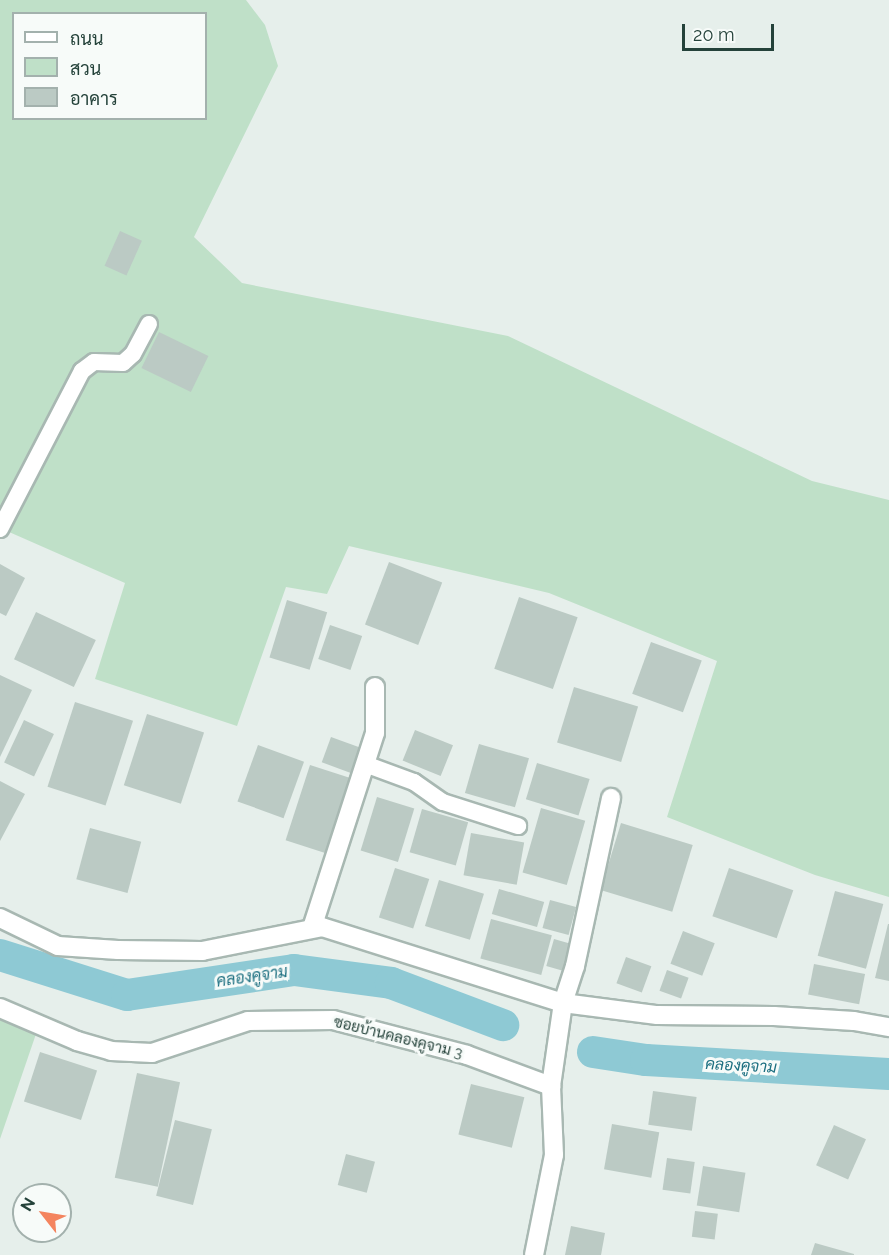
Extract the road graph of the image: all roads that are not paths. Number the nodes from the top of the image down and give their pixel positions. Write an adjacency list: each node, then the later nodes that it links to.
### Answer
1 (149, 324): 2 (lane)
2 (0, 529)
3 (375, 687): 4 (street)
4 (365, 764): 6 (lane); 8 (street)
5 (611, 798): 9 (street)
6 (518, 826)
7 (0, 918): 8 (street)
8 (312, 928): 9 (street)
9 (563, 1003): 11 (street); 12 (street)
10 (0, 1008): 12 (street, ซอยบ้านคลองคูจาม 3)
11 (889, 1027)
12 (551, 1086): 13 (street)
13 (534, 1255)

